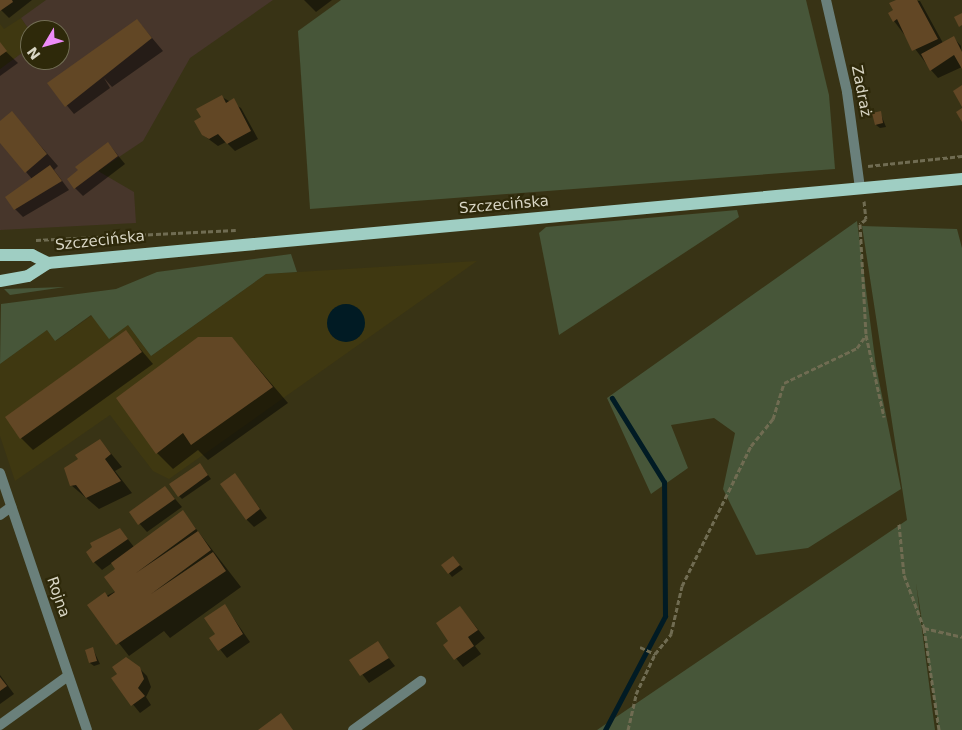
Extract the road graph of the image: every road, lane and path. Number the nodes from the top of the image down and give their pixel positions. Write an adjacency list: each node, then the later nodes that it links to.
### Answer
1 (826, 0): 5 (street, Zadraż)
2 (962, 156): 3 (path)
3 (870, 166)
4 (962, 179): 5 (main road, Szczecińska)
5 (860, 188): 9 (main road, Szczecińska); 11 (path)
6 (242, 229): 7 (path)
7 (31, 241)
8 (0, 255): 9 (main road, Szczecińska)
9 (48, 263): 10 (main road, Szczecińska)
10 (0, 281)
11 (866, 334): 12 (path); 20 (path)
12 (884, 416)
13 (0, 473): 14 (street, Rojna)
14 (11, 507): 15 (street); 21 (street, Rojna)
15 (0, 515)
16 (899, 524): 17 (path)
17 (924, 628): 18 (path); 27 (path)
18 (962, 637)
19 (640, 647): 20 (path)
20 (655, 654): 26 (path)
21 (68, 676): 23 (street); 24 (street, Rojna)
22 (421, 681): 25 (street)
23 (0, 725)
24 (87, 730)
25 (353, 730)
26 (628, 730)
27 (939, 730)

